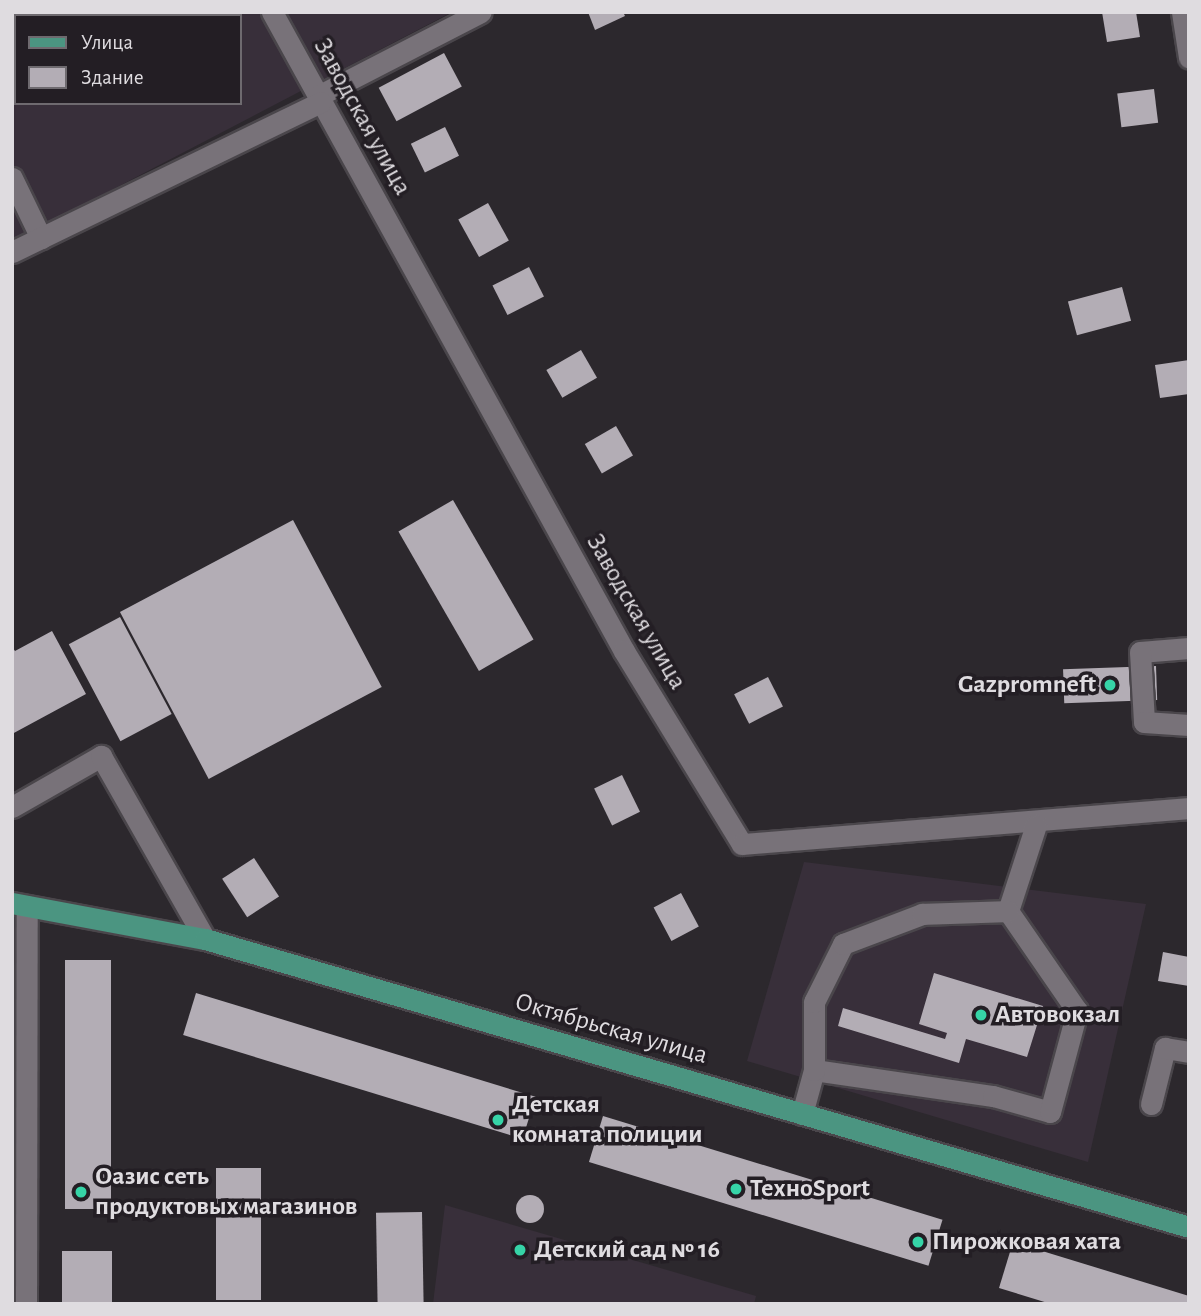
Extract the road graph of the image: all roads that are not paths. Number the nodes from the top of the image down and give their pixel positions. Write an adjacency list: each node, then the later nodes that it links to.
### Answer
1 (272, 12): 5 (street, Заводская улица)
2 (481, 12): 5 (street)
3 (1182, 12): 4 (street)
4 (1189, 57)
5 (320, 99): 7 (street); 13 (street, Заводская улица)
6 (12, 178): 7 (street)
7 (41, 238): 8 (street)
8 (12, 253)
9 (1189, 648): 10 (street)
10 (1189, 725)
11 (12, 807): 16 (street)
12 (1189, 808): 13 (street, Заводская улица)
13 (1036, 825): 15 (street)
14 (20, 905): 16 (main road, Октябрьская улица); 22 (street)
15 (1008, 911): 18 (street); 18 (street)
16 (205, 939): 20 (main road, Октябрьская улица)
17 (1189, 1052): 19 (street)
18 (814, 1070): 20 (street)
19 (1151, 1104)
20 (802, 1114): 21 (main road, Октябрьская улица)
21 (1189, 1227)
22 (19, 1271): 23 (street)
23 (26, 1304)

